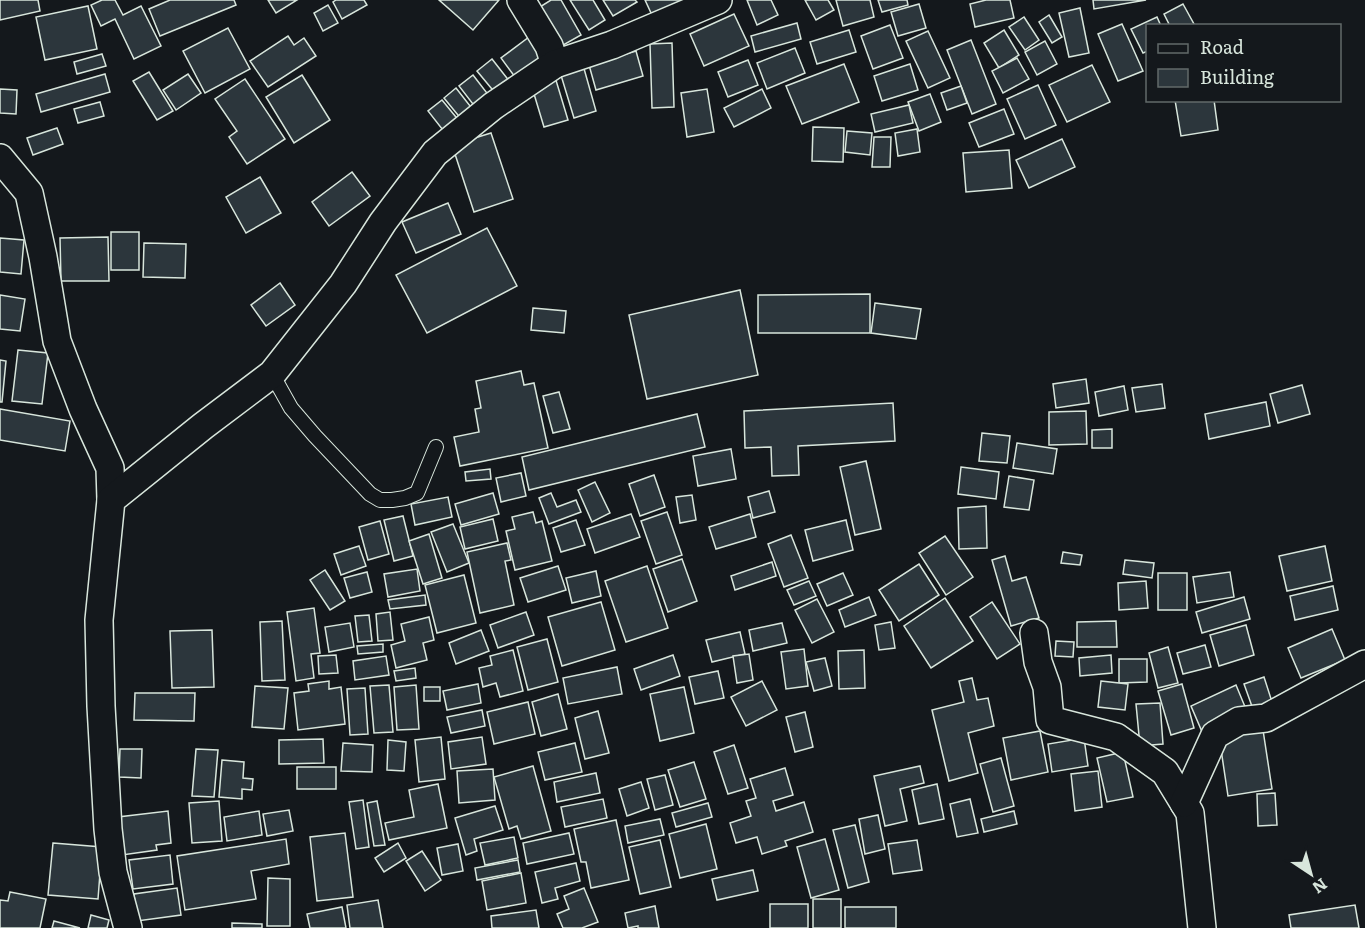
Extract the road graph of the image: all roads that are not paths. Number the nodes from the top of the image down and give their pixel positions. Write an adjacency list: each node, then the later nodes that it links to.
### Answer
1 (521, 0): 3 (street)
2 (718, 0): 3 (street)
3 (555, 64): 5 (street)
4 (0, 158): 7 (street)
5 (272, 374): 6 (lane); 7 (street)
6 (436, 447)
7 (111, 501): 11 (street)
8 (1034, 633): 10 (street)
9 (1365, 664): 10 (street)
10 (1184, 803): 12 (street)
11 (128, 928)
12 (1202, 928)

